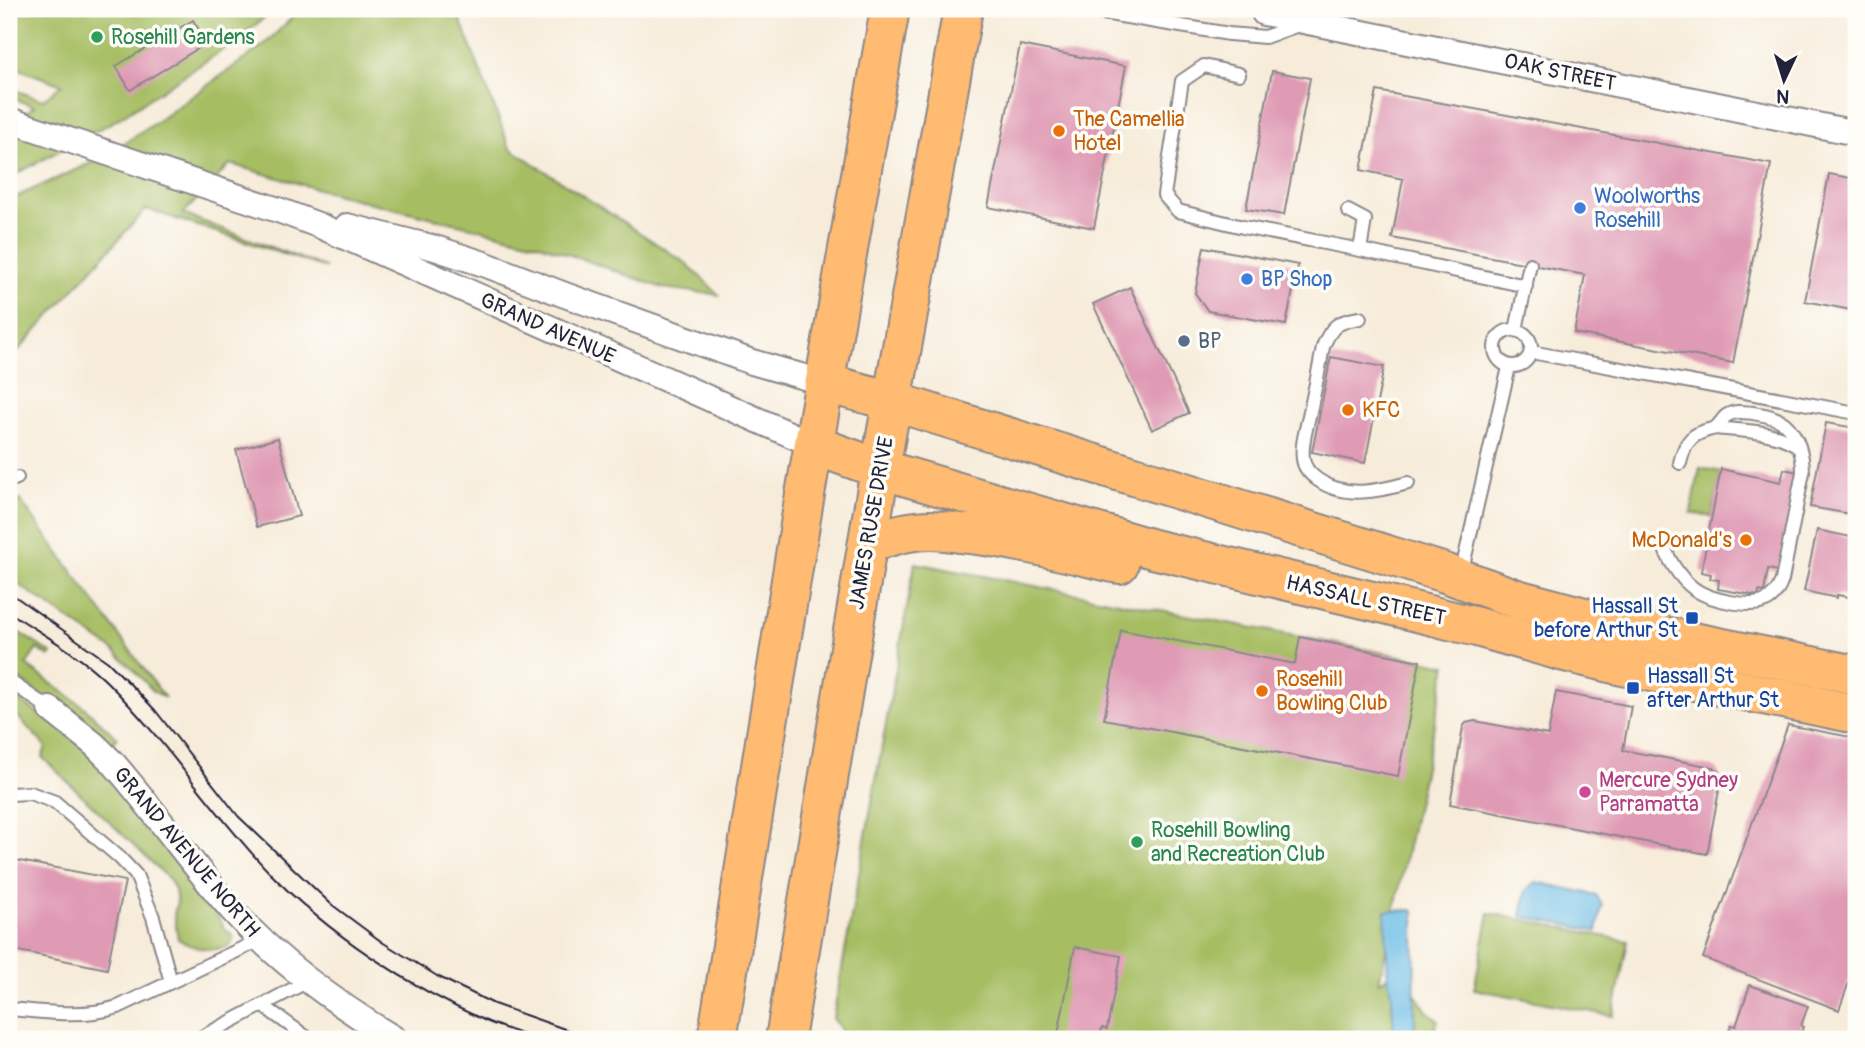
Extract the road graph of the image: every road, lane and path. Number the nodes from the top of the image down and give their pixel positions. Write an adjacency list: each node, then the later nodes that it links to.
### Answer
1 (890, 9): 18 (main road)
2 (963, 9): 19 (main road, JAMES RUSE DRIVE)
3 (1079, 9): 5 (lane)
4 (1264, 13): 5 (street, OAK STREET)
5 (1302, 15): 8 (street, OAK STREET)
6 (1239, 74): 11 (lane)
7 (10, 121): 9 (street, GRAND AVENUE)
8 (1856, 133)
9 (281, 211): 18 (street, GRAND AVENUE); 22 (street, GRAND AVENUE)
10 (1348, 211): 11 (lane)
11 (1360, 250): 13 (lane)
12 (1530, 264): 13 (lane)
13 (1526, 286): 15 (lane)
14 (1360, 318): 26 (lane)
15 (1516, 330): 16 (lane); 17 (lane)
16 (1531, 352): 17 (lane); 20 (lane)
17 (1509, 367): 30 (lane)
18 (825, 383): 19 (main road, HASSALL STREET); 22 (main road)
19 (892, 401): 25 (main road, JAMES RUSE DRIVE); 30 (main road, HASSALL STREET)
20 (1856, 413)
21 (1715, 428): 23 (lane); 23 (lane); 24 (lane)
22 (814, 445): 25 (main road, HASSALL STREET); 44 (main road)
23 (1800, 447): 28 (lane)
24 (1680, 463)
25 (880, 469): 27 (main road, JAMES RUSE DRIVE); 29 (main road, HASSALL STREET)
26 (1408, 484)
27 (868, 544): 29 (main road); 45 (main road, JAMES RUSE DRIVE)
28 (1663, 545)
29 (1236, 569): 34 (main road, HASSALL STREET)
30 (1460, 578): 31 (main road, HASSALL STREET)
31 (1856, 675)
32 (9, 681): 33 (lane)
33 (50, 709): 36 (street, GRAND AVENUE NORTH)
34 (1856, 714)
35 (9, 794): 38 (lane)
36 (260, 940): 37 (street, GRAND AVENUE NORTH); 38 (lane)
37 (308, 981): 39 (lane); 43 (street, GRAND AVENUE NORTH)
38 (172, 982): 40 (lane)
39 (262, 1006): 41 (lane); 42 (lane)
40 (9, 1009)
41 (198, 1039)
42 (309, 1039)
43 (395, 1039)
44 (717, 1039)
45 (785, 1039)

